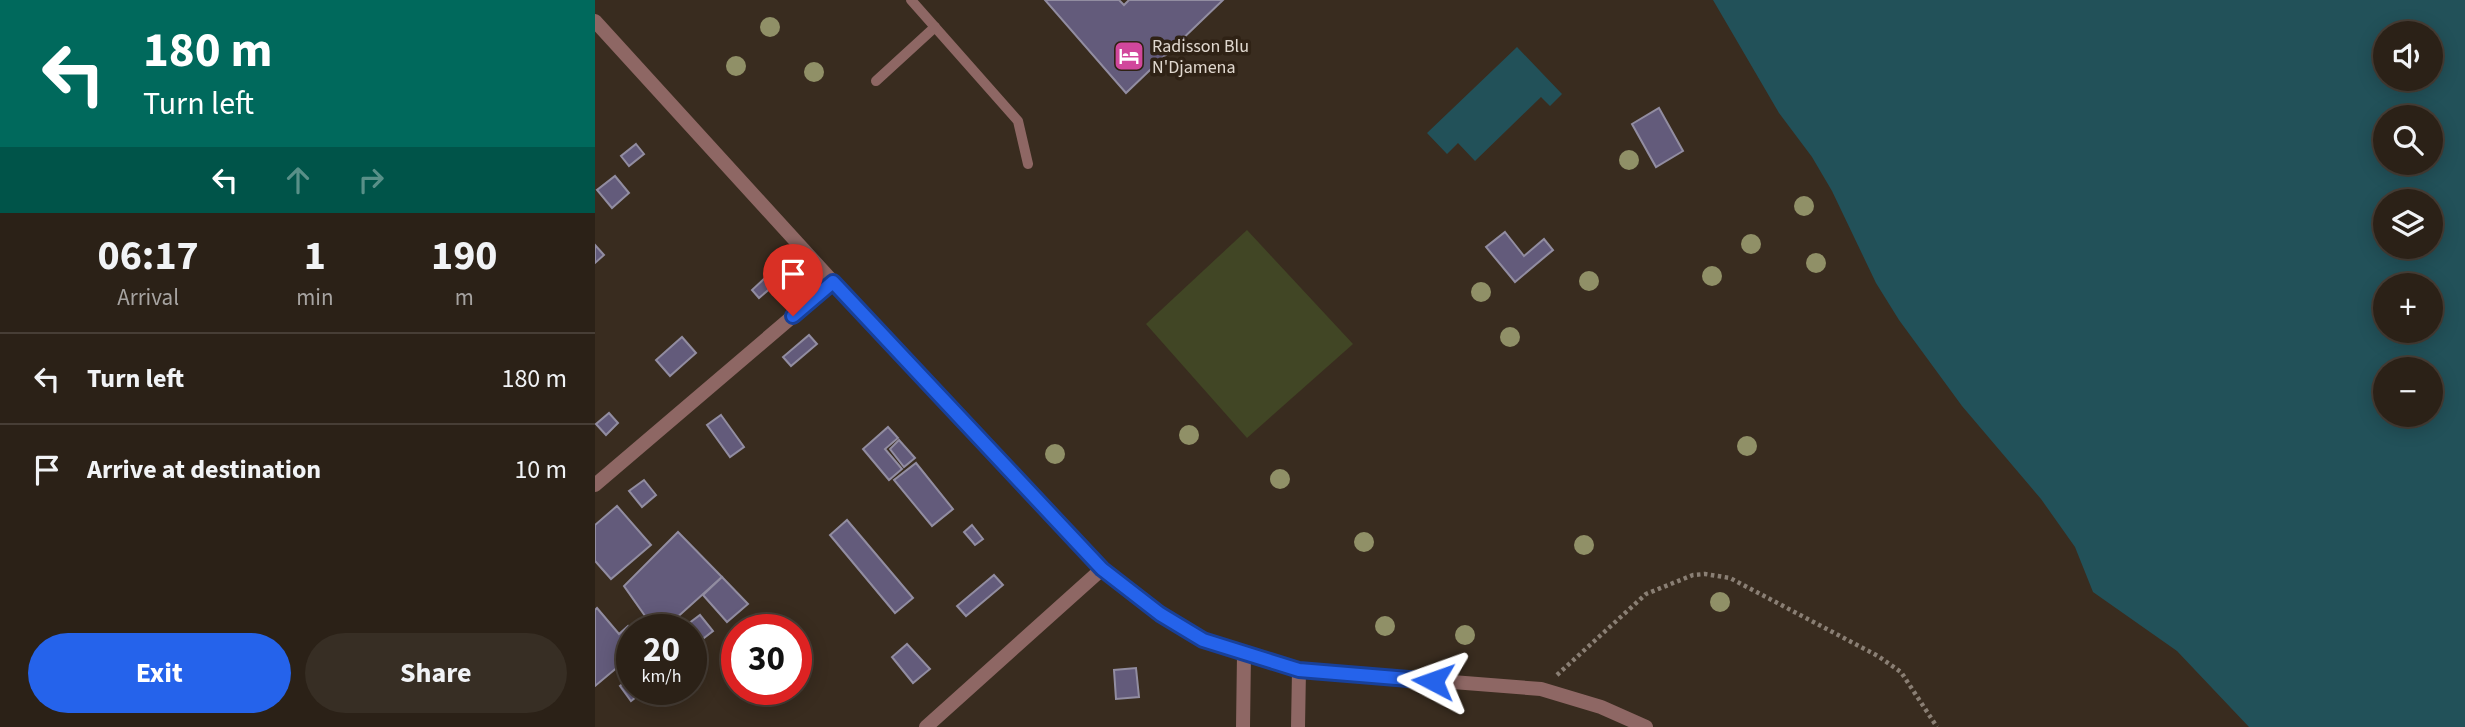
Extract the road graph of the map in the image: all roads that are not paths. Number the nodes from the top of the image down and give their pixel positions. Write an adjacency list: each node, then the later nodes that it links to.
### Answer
1 (911, 0): 3 (lane)
2 (595, 21): 6 (street)
3 (935, 27): 4 (lane); 5 (lane)
4 (876, 81)
5 (1028, 164)
6 (833, 282): 7 (street); 8 (street)
7 (595, 485)
8 (1102, 569): 9 (street); 11 (street)
9 (1244, 654): 10 (street); 12 (street)
10 (1299, 670): 13 (street); 14 (street)
11 (926, 727)
12 (1243, 727)
13 (1298, 727)
14 (1646, 727)

